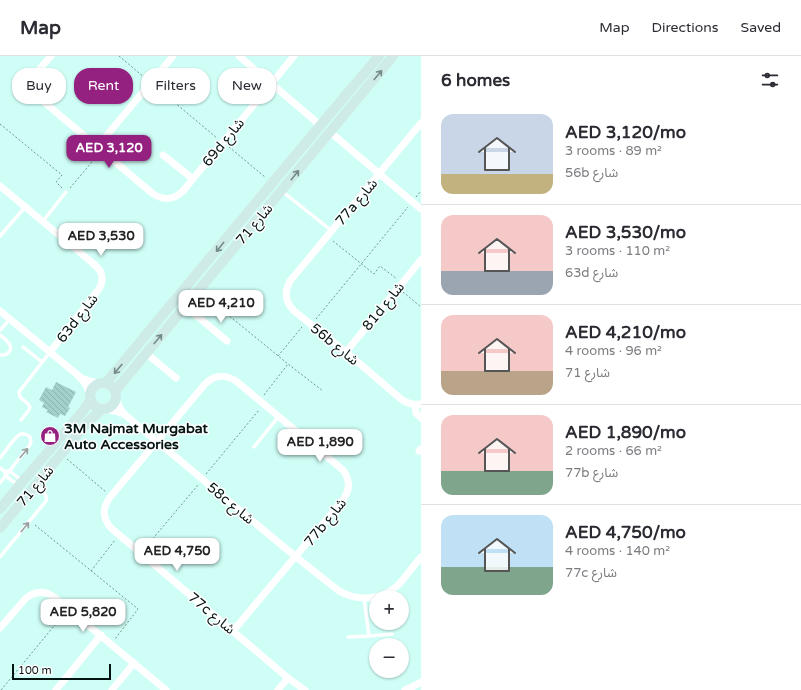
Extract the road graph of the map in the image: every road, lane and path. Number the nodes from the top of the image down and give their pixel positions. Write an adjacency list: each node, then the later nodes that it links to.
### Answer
1 (51, 56): 21 (street)
2 (119, 56): 10 (path)
3 (173, 56): 8 (street)
4 (239, 56): 9 (street)
5 (294, 56): 11 (street, 69d شارع)
6 (379, 56): 18 (street, شارع 71)
7 (393, 56): 19 (street, شارع 71, one-way to 7)
8 (163, 68)
9 (254, 68)
10 (141, 75)
11 (276, 78)
12 (276, 86): 18 (street)
13 (141, 96): 21 (street)
14 (176, 104): 20 (path)
15 (255, 104): 20 (street, 69d شارع)
16 (421, 123): 23 (street, 77a شارع)
17 (0, 124): 29 (path)
18 (320, 125): 25 (street, شارع 71)
19 (330, 132): 23 (street); 27 (street, شارع 71, one-way to 19)
20 (223, 143): 24 (street, 69d شارع); 25 (path)
21 (99, 149): 24 (street, 69d شارع); 29 (path)
22 (163, 155): 24 (street)
23 (379, 174): 30 (street); 34 (street, 77a شارع)
24 (193, 179)
25 (272, 183): 60 (street, شارع 71, one-way to 60)
26 (0, 186): 31 (street, 63d شارع)
27 (282, 191): 34 (lane); 40 (street, شارع 71)
28 (421, 191): 30 (path)
29 (66, 192): 33 (lane)
30 (412, 202): 32 (street); 37 (path)
31 (25, 207): 33 (street, 63d شارع); 35 (lane)
32 (421, 209)
33 (43, 222): 51 (street, 63d شارع)
34 (330, 234): 37 (path); 38 (street, 77a شارع)
35 (0, 236)
36 (421, 260): 39 (street, 81d شارع)
37 (362, 264): 39 (path); 45 (path)
38 (290, 281): 45 (street, 56b شارع)
39 (400, 286): 42 (path); 52 (street, 81d شارع)
40 (198, 291): 41 (street, شارع 71); 55 (path)
41 (185, 306): 49 (street); 53 (street, شارع 71, one-way to 41)
42 (421, 307)
43 (0, 311): 44 (street)
44 (10, 319): 47 (lane); 51 (street)
45 (312, 325): 52 (street, 56b شارع)
46 (302, 327): 55 (path)
47 (0, 330)
48 (0, 335): 54 (lane)
49 (227, 341)
50 (23, 347): 56 (lane)
51 (50, 352): 56 (lane); 58 (street)
52 (346, 352): 65 (street, 56b شارع)
53 (146, 353): 59 (street); 62 (street, شارع 71)
54 (0, 355)
55 (278, 356): 57 (path)
56 (42, 362): 70 (lane)
57 (288, 364): 61 (path); 64 (path)
58 (79, 376): 60 (street); 63 (street)
59 (176, 378)
60 (103, 383): 62 (street); 63 (street)
61 (323, 391)
62 (116, 395): 66 (street); 67 (street, 58c شارع)
63 (90, 397): 66 (street); 80 (street, شارع 71)
64 (260, 400): 68 (street, 77b شارع); 71 (street, 77b شارع)
65 (418, 404): 69 (street)
66 (104, 409): 67 (street, 58c شارع); 73 (street, شارع 71)
67 (124, 414): 71 (street, 58c شارع)
68 (279, 416): 72 (lane); 88 (street, 77b شارع)
69 (421, 418)
70 (21, 420)
71 (157, 441): 82 (street, 77c شارع); 88 (street, 58c شارع)
72 (254, 447)
73 (61, 454): 81 (street, شارع 71); 82 (path)
74 (0, 458): 77 (lane, one-way to 74)
75 (0, 468): 76 (lane)
76 (4, 471): 77 (lane); 78 (lane)
77 (9, 471): 78 (lane); 80 (lane)
78 (6, 475): 79 (lane); 80 (lane)
79 (0, 483)
80 (20, 484): 83 (street, شارع 71)
81 (36, 485): 84 (lane); 85 (street, شارع 71)
82 (111, 496): 86 (street, 77c شارع)
83 (0, 509)
84 (30, 521): 87 (lane, one-way to 84); 90 (path)
85 (0, 528)
86 (119, 535): 90 (path); 94 (street, 77c شارع)
87 (0, 557)
88 (296, 557): 91 (street, 58c شارع); 94 (street, 77b شارع)
89 (421, 557): 91 (street)
90 (91, 571): 99 (path)
91 (364, 598): 97 (lane)
92 (68, 608): 93 (street); 96 (street); 104 (path)
93 (0, 628)
94 (233, 631): 101 (street, 77c شارع)
95 (392, 634): 97 (lane)
96 (101, 635): 99 (street); 105 (street)
97 (369, 636): 98 (lane)
98 (348, 637)
99 (111, 644): 100 (street)
100 (134, 663): 106 (street); 107 (street)
101 (288, 678): 108 (street); 109 (street, 77c شارع)
102 (421, 682): 110 (street)
103 (421, 687): 111 (street)
104 (0, 690)
105 (56, 690)
106 (112, 690)
107 (166, 690)
108 (278, 690)
109 (305, 690)
110 (405, 690)
111 (412, 690)

